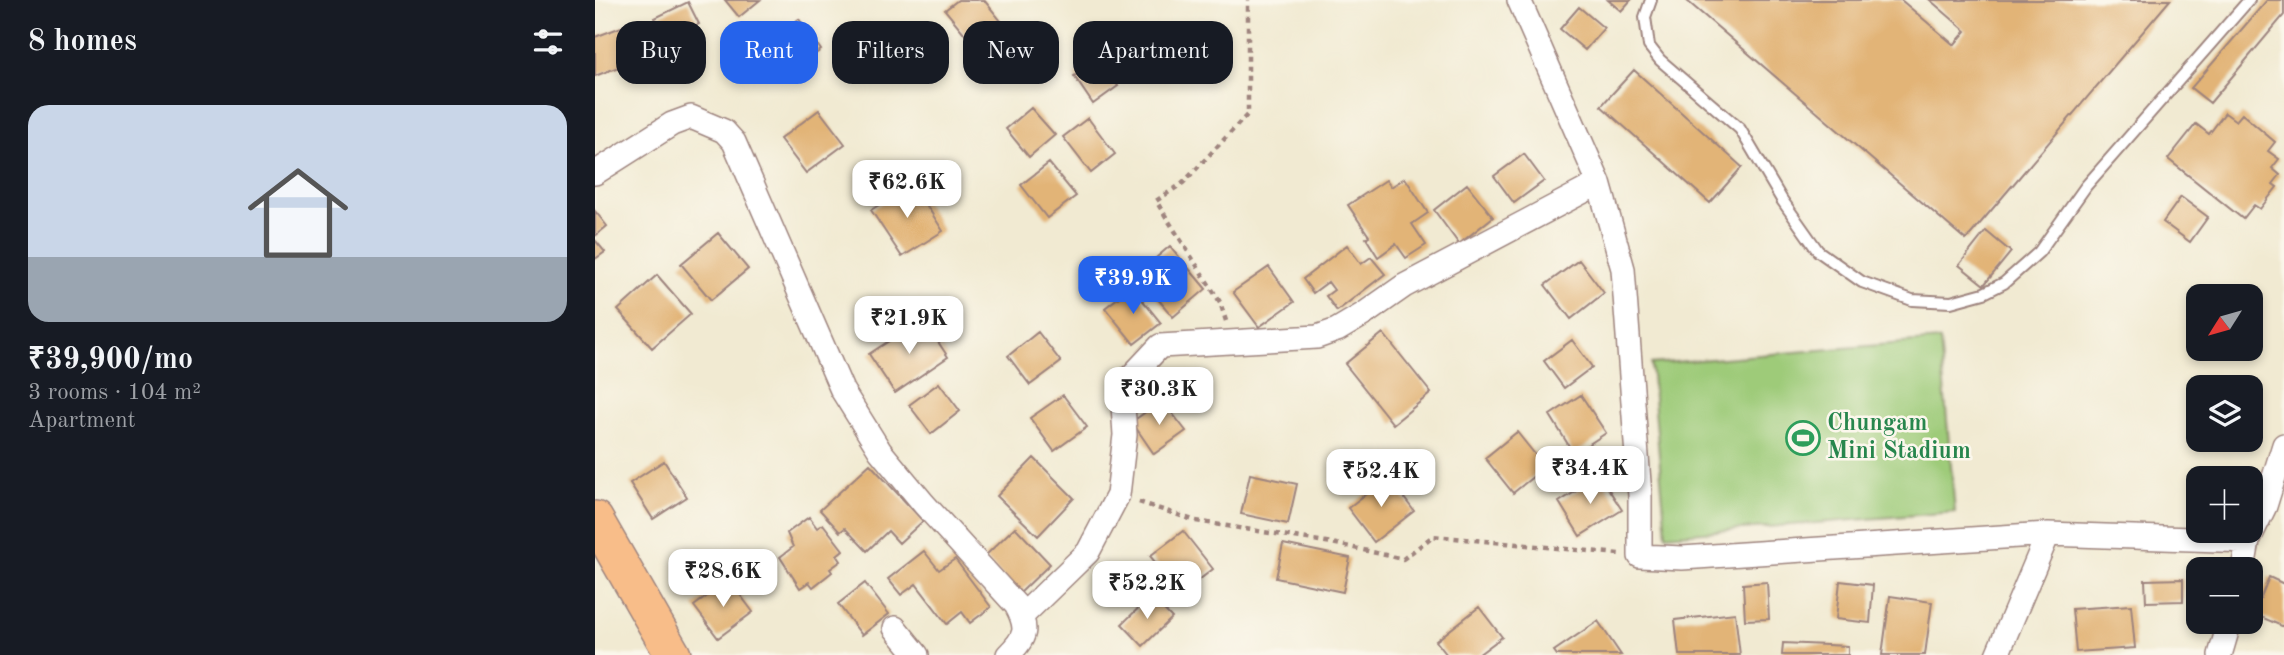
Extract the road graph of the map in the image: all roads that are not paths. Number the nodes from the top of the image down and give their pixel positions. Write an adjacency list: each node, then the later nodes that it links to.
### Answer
1 (1519, 0): 5 (street)
2 (1651, 0): 3 (lane)
3 (2249, 0)
4 (595, 173): 11 (street)
5 (1599, 183): 9 (street); 11 (street)
6 (2284, 445): 7 (street)
7 (2263, 510)
8 (595, 519): 14 (main road)
9 (2048, 534): 10 (street); 17 (street)
10 (2186, 539)
11 (1022, 616): 16 (street)
12 (895, 628): 15 (street)
13 (2226, 634): 18 (street)
14 (673, 655)
15 (917, 655)
16 (1008, 655)
17 (1997, 655)
18 (2220, 655)

